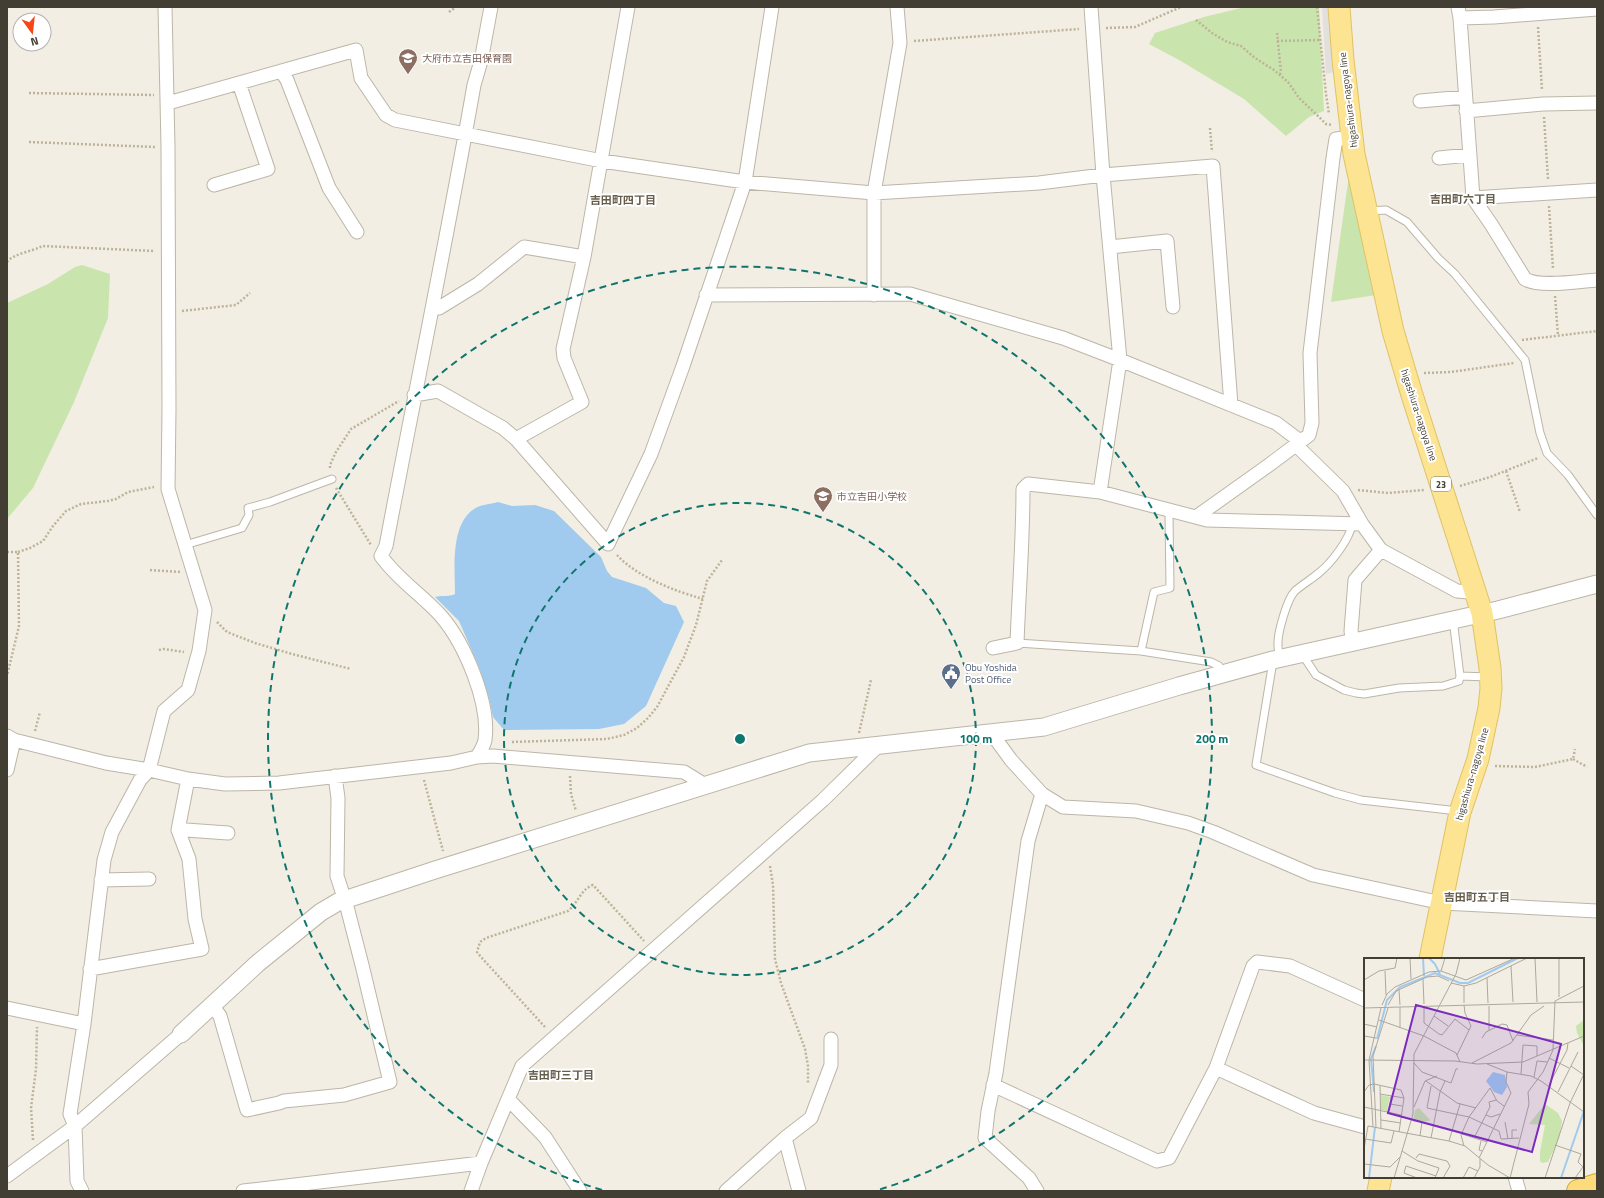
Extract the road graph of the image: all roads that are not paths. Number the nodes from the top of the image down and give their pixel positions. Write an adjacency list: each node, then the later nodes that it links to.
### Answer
1 (165, 7): 13 (street)
2 (491, 7): 17 (street)
3 (628, 7): 21 (street)
4 (772, 7): 23 (street)
5 (897, 7): 26 (street)
6 (1091, 7): 22 (street)
7 (1338, 7): 18 (main road, higashiura-nagoya line / 23)
8 (1597, 8): 9 (street)
9 (1459, 13): 12 (street)
10 (281, 71): 11 (street); 17 (street); 29 (street)
11 (239, 83): 13 (street); 24 (street)
12 (1465, 97): 14 (street); 16 (street)
13 (168, 98): 48 (street)
14 (1420, 101)
15 (1597, 102): 16 (street)
16 (1466, 111): 19 (street)
17 (466, 135): 21 (street); 35 (street)
18 (1344, 138): 28 (main road, higashiura-nagoya line / 23); 41 (street)
19 (1469, 155): 20 (street); 27 (street)
20 (1439, 158)
21 (602, 161): 23 (street); 31 (street)
22 (1104, 176): 26 (street); 30 (street); 39 (street)
23 (745, 182): 26 (street); 33 (street)
24 (214, 185)
25 (1597, 190): 27 (street)
26 (874, 193): 34 (street)
27 (1473, 198): 32 (street)
28 (1366, 211): 45 (lane); 51 (main road, higashiura-nagoya line / 23)
29 (357, 232)
30 (1110, 247): 36 (street); 37 (street)
31 (584, 257): 35 (street); 40 (street)
32 (1597, 280)
33 (706, 295): 34 (street); 40 (street)
34 (874, 295): 37 (street)
35 (433, 307): 38 (street)
36 (1173, 307)
37 (1120, 360): 39 (street); 43 (street)
38 (414, 395): 40 (street); 66 (street)
39 (1231, 405): 41 (street)
40 (516, 439)
41 (1298, 443): 46 (street); 47 (street)
42 (332, 479): 48 (lane)
43 (1100, 492): 44 (street); 55 (street)
44 (1171, 510): 46 (street); 57 (lane)
45 (1597, 515)
46 (1196, 517): 47 (street)
47 (1357, 524): 49 (street); 59 (lane)
48 (185, 545): 68 (street)
49 (1381, 550): 51 (street); 54 (street)
50 (1597, 584): 52 (street)
51 (1475, 590): 52 (main road, higashiura-nagoya line / 23)
52 (1482, 613): 53 (street); 62 (main road, higashiura-nagoya line / 23)
53 (1453, 619): 54 (street); 61 (lane)
54 (1353, 642): 58 (street)
55 (1017, 643): 56 (street); 57 (lane)
56 (993, 648)
57 (1141, 651): 60 (lane)
58 (1302, 654): 59 (street); 61 (lane)
59 (1276, 659): 60 (street); 73 (lane)
60 (1222, 674): 63 (street)
61 (1460, 676): 62 (lane)
62 (1491, 677): 73 (main road, higashiura-nagoya line / 23)
63 (992, 734): 65 (street); 72 (street)
64 (11, 738): 67 (street); 68 (street)
65 (879, 745): 71 (street); 91 (street)
66 (477, 757): 69 (street); 71 (street)
67 (7, 770)
68 (149, 770): 70 (street); 77 (street)
69 (335, 776): 70 (street); 78 (street)
70 (188, 780): 74 (street)
71 (705, 785): 78 (street)
72 (1042, 794): 79 (street); 90 (street)
73 (1460, 812): 79 (main road, higashiura-nagoya line / 23)
74 (178, 832): 75 (street); 82 (street)
75 (228, 833)
76 (149, 879): 77 (street)
77 (101, 880): 82 (street)
78 (345, 900): 84 (street); 84 (street)
79 (1442, 903): 80 (street); 81 (main road, higashiura-nagoya line / 23)
80 (1597, 911)
81 (1430, 958)
82 (90, 969): 86 (street)
83 (1364, 1000): 89 (street)
84 (212, 1006): 87 (street)
85 (7, 1008): 86 (street)
86 (84, 1024): 92 (street)
87 (181, 1034): 92 (street)
88 (831, 1039): 94 (street)
89 (1216, 1068): 90 (street); 93 (street)
90 (993, 1085): 106 (street)
91 (508, 1099): 95 (street); 103 (street)
92 (74, 1126): 96 (street); 100 (street)
93 (1364, 1127)
94 (785, 1138): 104 (street); 105 (street)
95 (481, 1163): 101 (street); 102 (street)
96 (7, 1176)
97 (1381, 1178): 107 (main road)
98 (1515, 1178): 108 (street)
99 (1597, 1186): 109 (highway)
100 (82, 1191)
101 (243, 1191)
102 (472, 1191)
103 (580, 1191)
104 (726, 1191)
105 (799, 1191)
106 (1037, 1191)
107 (1378, 1191)
108 (1520, 1191)
109 (1578, 1191)

